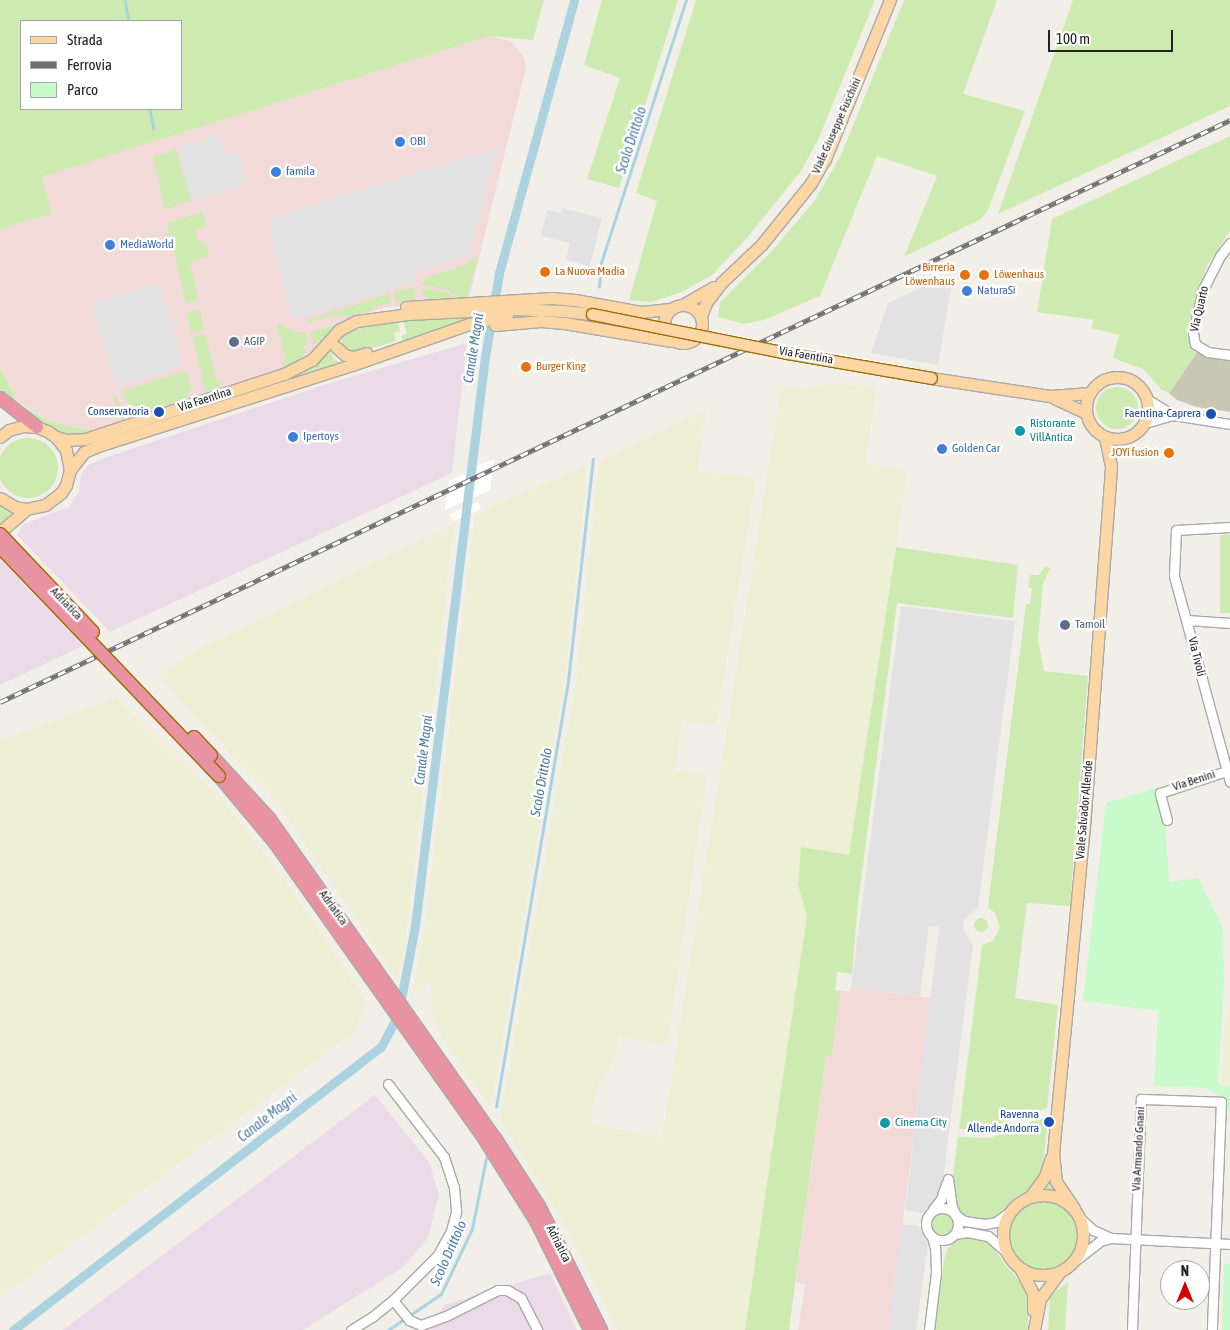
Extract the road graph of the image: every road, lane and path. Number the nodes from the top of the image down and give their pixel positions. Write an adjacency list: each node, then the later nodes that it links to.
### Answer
1 (890, 0): 3 (main road, Viale Giuseppe Fuschini)
2 (1230, 244): 12 (street, Via Quarto)
3 (722, 282): 4 (main road, Viale Giuseppe Fuschini); 7 (main road, Viale Giuseppe Fuschini)
4 (684, 304): 5 (main road); 7 (main road)
5 (670, 309): 6 (main road); 9 (main road)
6 (509, 312): 8 (main road, Via Faentina); 9 (main road); 11 (main road, Via Faentina); 15 (main road, Via Faentina, bridge)
7 (701, 316): 9 (main road)
8 (339, 330): 10 (main road); 24 (main road, Via Faentina)
9 (672, 341)
10 (336, 347): 11 (main road); 13 (main road)
11 (386, 353): 13 (main road, Via Faentina)
12 (1230, 355)
13 (352, 365): 28 (main road, Via Faentina)
14 (1090, 393): 15 (main road, Via Faentina); 17 (main road); 18 (main road)
15 (1050, 396): 18 (main road, Via Faentina)
16 (0, 398): 22 (highway)
17 (1147, 399): 19 (street); 20 (main road)
18 (1086, 413): 25 (main road)
19 (1173, 416): 20 (street); 21 (street)
20 (1145, 422): 26 (main road)
21 (1230, 424)
22 (37, 427): 23 (main road); 24 (main road)
23 (0, 437)
24 (56, 437): 28 (main road)
25 (1105, 437): 26 (main road); 27 (main road, Viale Salvador Allende)
26 (1126, 438): 27 (main road, Viale Salvador Allende)
27 (1111, 466): 41 (main road, Viale Salvador Allende)
28 (70, 470): 30 (main road, Via Faentina)
29 (0, 498): 30 (main road)
30 (26, 509): 32 (main road)
31 (1230, 528): 34 (street, Via Tivoli)
32 (0, 533): 39 (highway, Adriatica, bridge)
33 (0, 547): 39 (highway, Adriatica, bridge)
34 (1187, 620): 35 (street); 36 (street, Via Tivoli)
35 (1230, 623)
36 (1226, 771): 37 (street, Via Tivoli); 38 (street, Via Benini)
37 (1230, 782)
38 (1167, 820)
39 (433, 1058): 62 (highway, Adriatica); 63 (highway, Adriatica)
40 (388, 1084): 59 (street)
41 (1052, 1154): 42 (main road, Viale Salvador Allende); 43 (main road, Viale Salvador Allende)
42 (1030, 1197): 43 (main road); 45 (main road)
43 (1074, 1208): 47 (main road)
44 (932, 1211): 46 (street); 46 (street); 49 (street)
45 (1010, 1212): 46 (street); 54 (main road)
46 (956, 1215): 48 (street)
47 (1081, 1219): 50 (street); 55 (main road)
48 (953, 1236): 49 (street); 54 (street); 57 (street)
49 (932, 1237): 57 (street)
50 (1111, 1238): 51 (street); 55 (street)
51 (1134, 1239): 52 (street); 52 (street, Via Armando Gnani); 66 (street)
52 (1215, 1243): 53 (street); 67 (street)
53 (1230, 1244)
54 (1005, 1251): 56 (main road)
55 (1076, 1260): 58 (main road)
56 (1021, 1270): 58 (main road); 65 (main road)
57 (936, 1272): 64 (street)
58 (1058, 1273): 65 (main road)
59 (393, 1300): 60 (street); 61 (street)
60 (351, 1330)
61 (537, 1330)
62 (590, 1330)
63 (601, 1330)
64 (929, 1330)
65 (1034, 1330)
66 (1132, 1330)
67 (1212, 1330)

